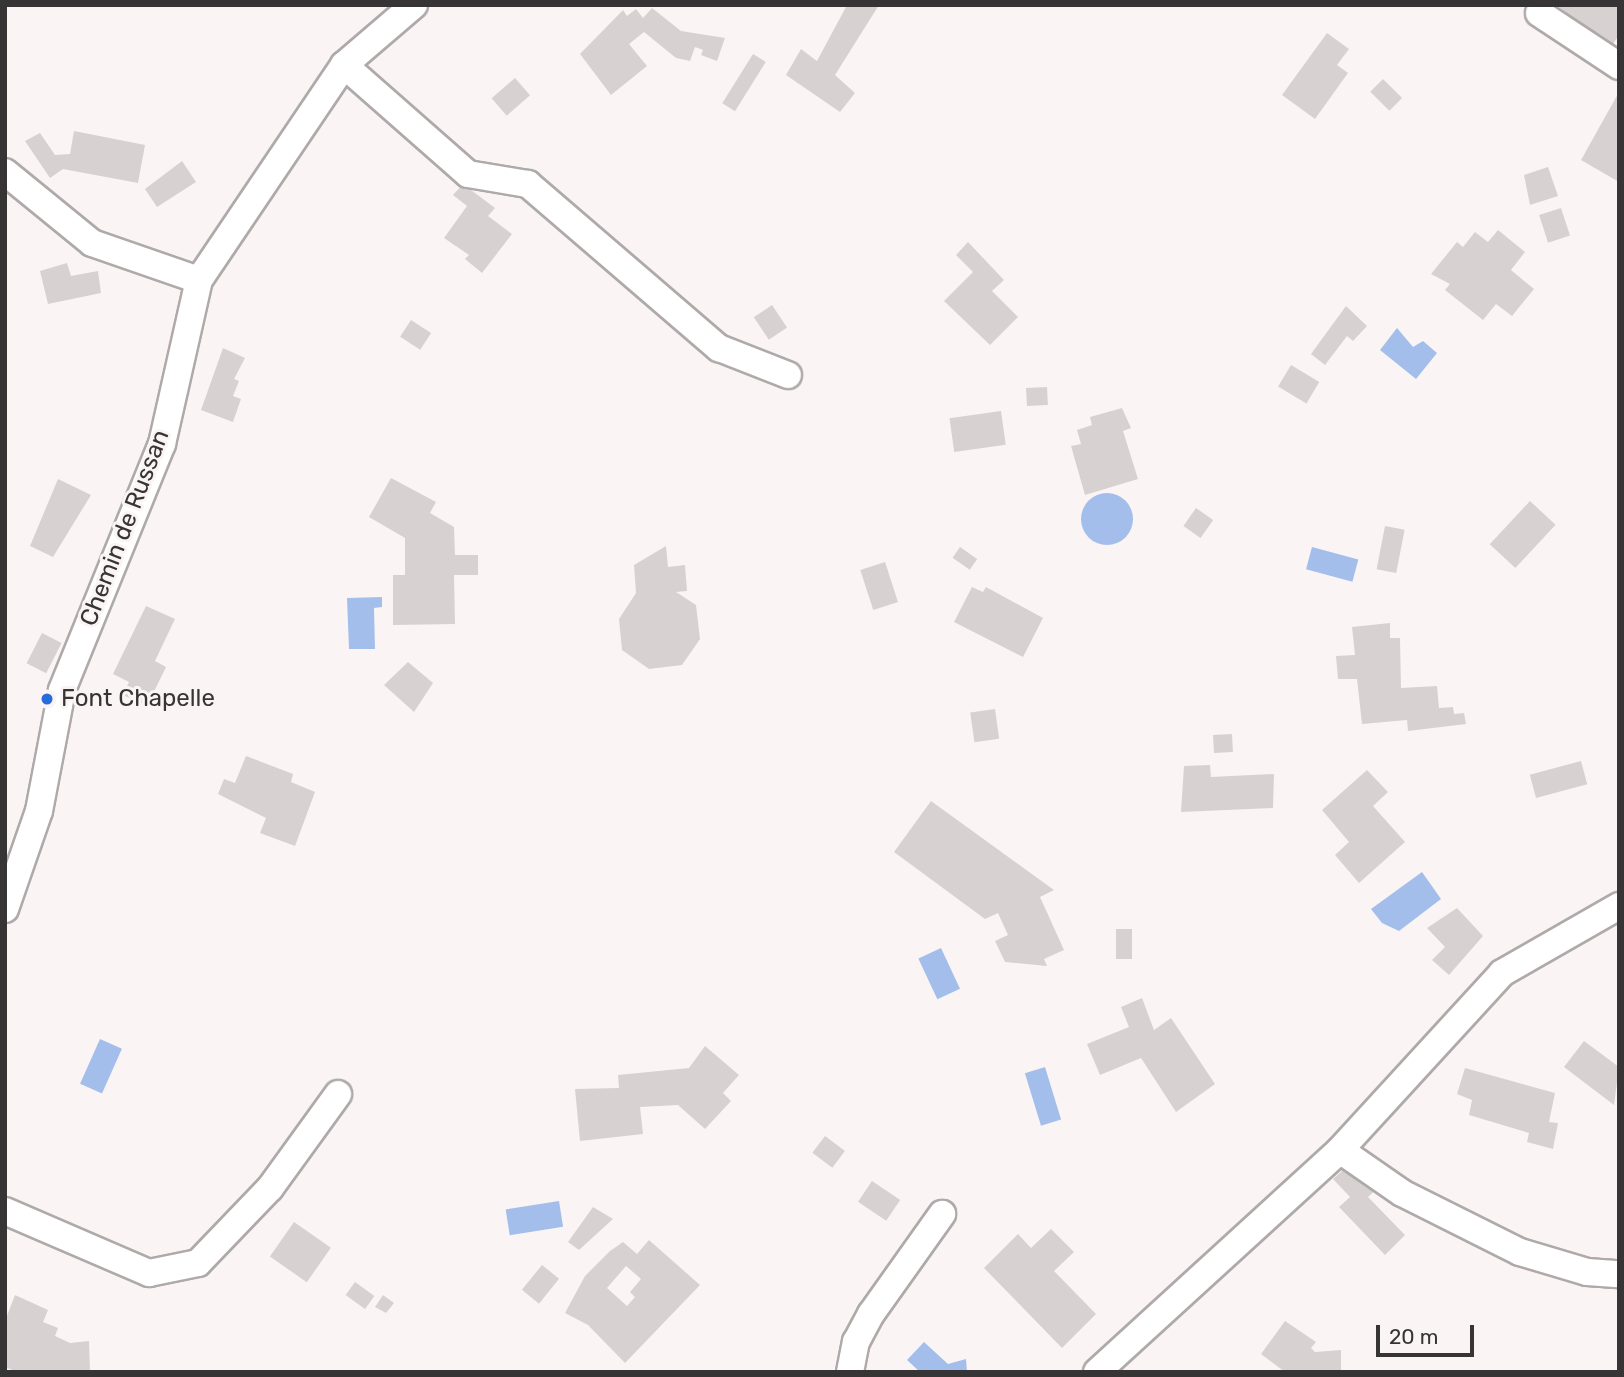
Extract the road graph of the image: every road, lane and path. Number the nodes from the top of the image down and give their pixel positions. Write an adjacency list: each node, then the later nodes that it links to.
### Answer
1 (414, 5): 3 (street, Chemin de Russan)
2 (1539, 13): 4 (street)
3 (344, 65): 6 (street, Chemin de Russan); 7 (street)
4 (1619, 66)
5 (5, 172): 6 (street)
6 (199, 280): 9 (street, Chemin de Russan)
7 (788, 374)
8 (1619, 906): 11 (street)
9 (5, 909)
10 (338, 1094): 12 (street)
11 (1340, 1150): 14 (street); 16 (street)
12 (5, 1211)
13 (942, 1213): 15 (street)
14 (1619, 1274)
15 (850, 1372)
16 (1097, 1372)

